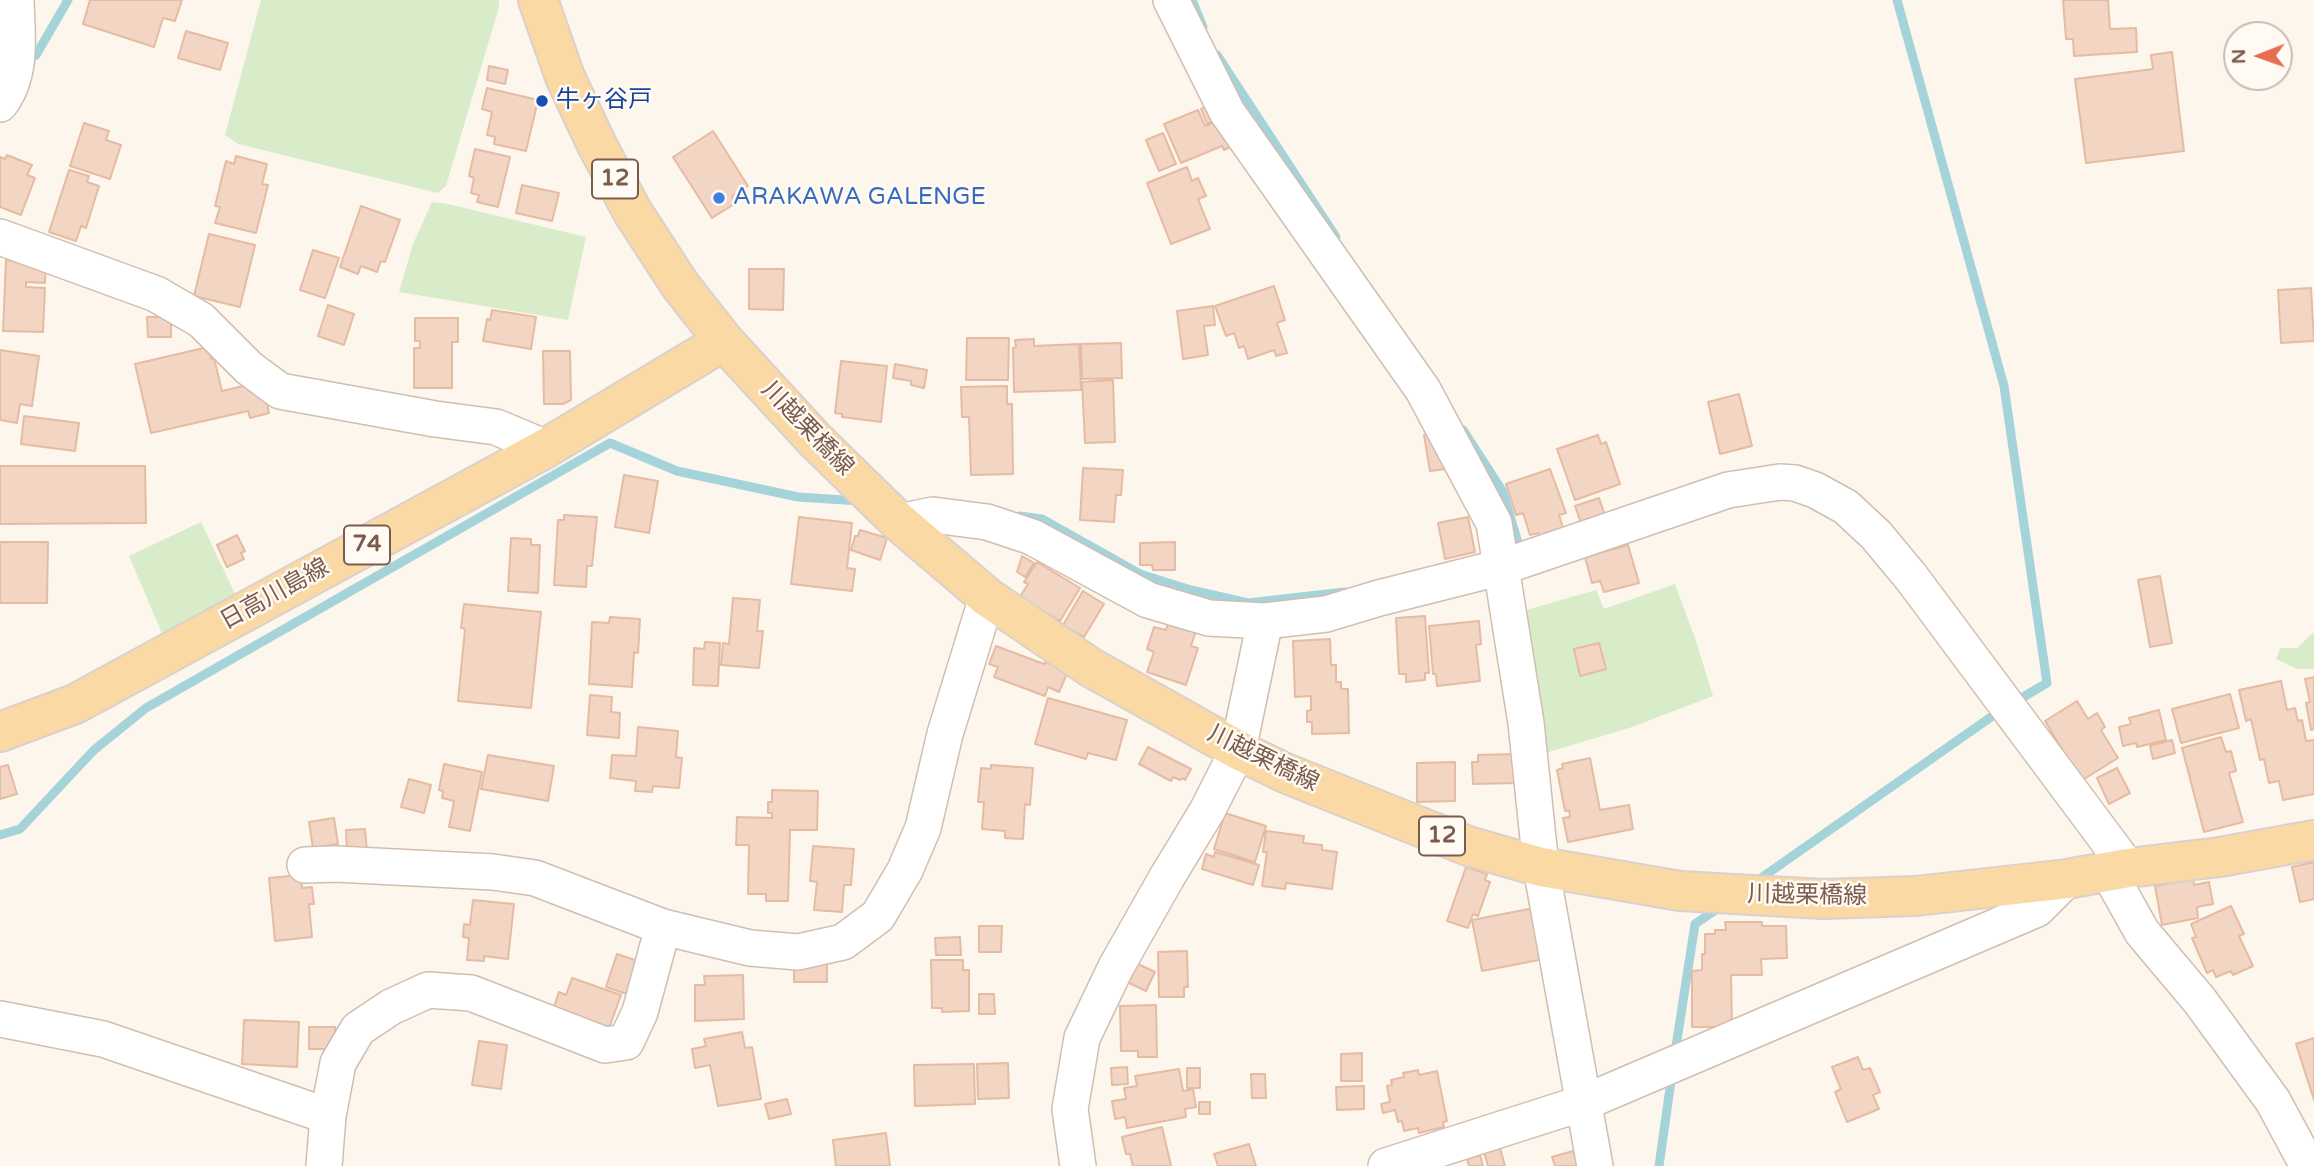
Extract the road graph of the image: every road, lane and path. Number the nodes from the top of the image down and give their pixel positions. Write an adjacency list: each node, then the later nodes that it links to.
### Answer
1 (16, 0): 4 (street)
2 (538, 0): 6 (main road, 川越栗橋線 / 12)
3 (1171, 0): 9 (street)
4 (9, 86)
5 (0, 237): 7 (street)
6 (724, 341): 7 (main road, 日高川島線 / 74); 8 (main road, 川越栗橋線 / 12)
7 (546, 447): 12 (main road, 日高川島線 / 74)
8 (899, 522): 10 (main road, 川越栗橋線 / 12); 11 (street)
9 (1502, 567): 11 (street); 16 (street); 17 (street)
10 (987, 597): 13 (main road, 川越栗橋線 / 12); 19 (street)
11 (1265, 621): 13 (street)
12 (0, 732)
13 (1238, 750): 16 (main road, 川越栗橋線 / 12); 24 (street)
14 (2314, 840): 17 (main road, 川越栗橋線 / 12)
15 (305, 865): 19 (street)
16 (1541, 867): 18 (main road, 川越栗橋線 / 12); 21 (street)
17 (2118, 870): 18 (main road, 川越栗橋線 / 12); 27 (street)
18 (2067, 879): 21 (street)
19 (663, 927): 22 (street)
20 (0, 1018): 22 (street)
21 (1583, 1103): 25 (street); 26 (street)
22 (328, 1116): 23 (street)
23 (324, 1166)
24 (1078, 1166)
25 (1386, 1166)
26 (1595, 1166)
27 (2308, 1166)

